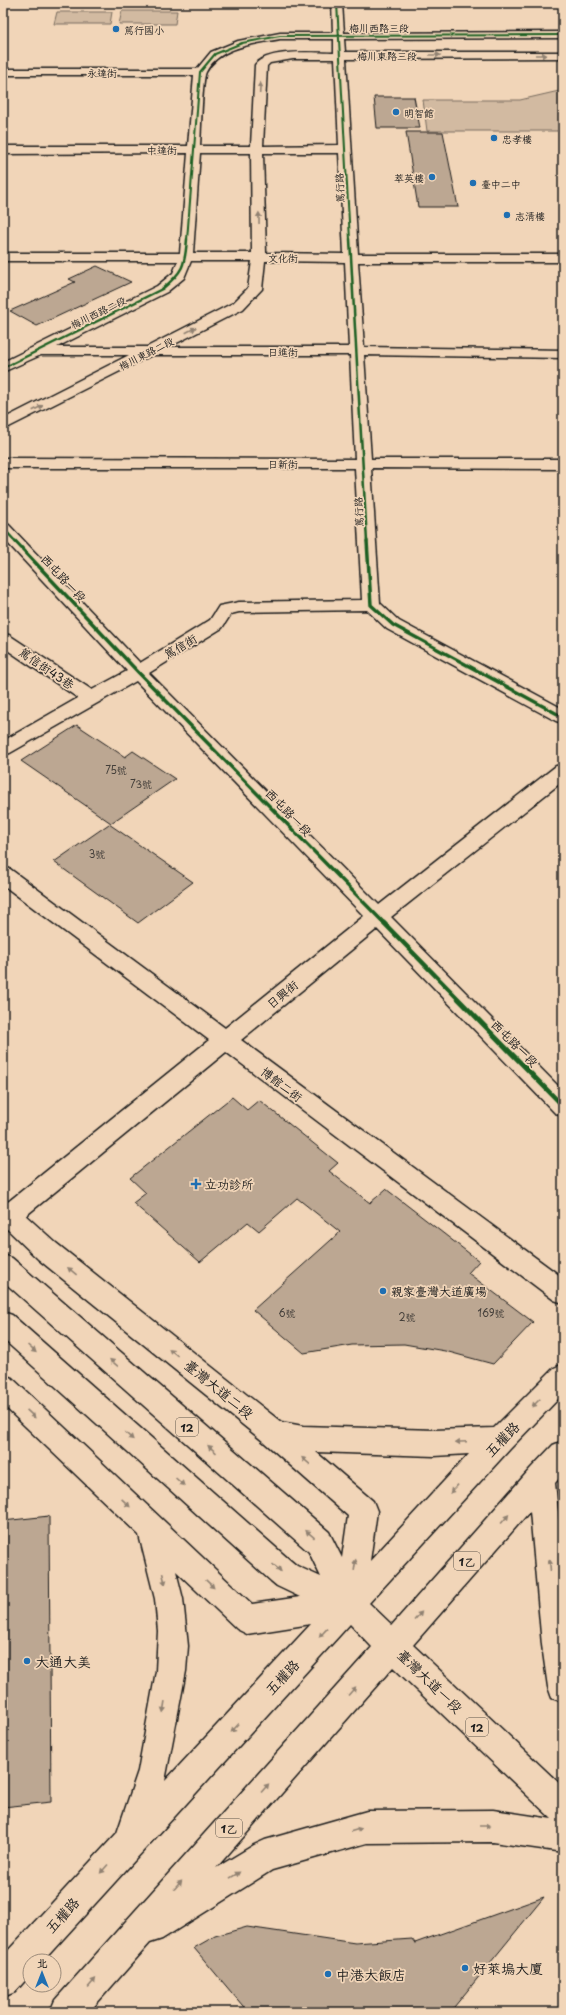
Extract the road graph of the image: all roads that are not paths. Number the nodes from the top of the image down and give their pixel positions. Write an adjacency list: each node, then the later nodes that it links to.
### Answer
1 (337, 3): 2 (street, 篤行路)
2 (340, 35): 3 (street, 梅川西路三段); 5 (street, 篤行路); 7 (street, 梅川西路三段)
3 (563, 35)
4 (563, 54): 5 (street, 梅川東路三段, one-way to 4)
5 (340, 56): 9 (street, 梅川東路三段, one-way to 5); 10 (street, 篤行路)
6 (3, 72): 7 (street, 永達街)
7 (200, 72): 8 (street)
8 (196, 149): 9 (street, 中達街); 11 (street, 中達街); 13 (street)
9 (257, 149): 10 (street, 中達街); 14 (street, 梅川東路三段, one-way to 9)
10 (345, 149): 15 (street, 篤行路)
11 (3, 150)
12 (3, 257): 13 (street, 文化街)
13 (186, 257): 14 (street, 文化街); 18 (street, 梅川西路二段)
14 (259, 257): 15 (street, 文化街); 19 (street, 梅川東路二段, one-way to 14)
15 (351, 258): 16 (street, 文化街); 20 (street, 篤行路)
16 (563, 258)
17 (3, 351): 18 (street, 日進街)
18 (38, 351): 19 (street, 日進街); 22 (street, 梅川西路二段)
19 (150, 351): 20 (street, 日進街); 23 (street, 梅川東路二段, one-way to 19)
20 (358, 351): 21 (street, 日進街); 25 (street, 篤行路)
21 (563, 354)
22 (3, 368)
23 (3, 425)
24 (3, 463): 25 (street, 日新街)
25 (364, 463): 26 (street, 日新街); 28 (street, 篤行路)
26 (563, 464)
27 (3, 528): 30 (street, 西屯路一段)
28 (371, 605): 30 (street, 篤信街); 32 (street)
29 (3, 638): 31 (street, 篤信街43巷)
30 (138, 672): 31 (street, 篤信街); 36 (street, 西屯路一段)
31 (91, 698): 33 (street, 篤信街)
32 (563, 717)
33 (3, 749)
34 (563, 771): 36 (street, 日興街)
35 (3, 874): 37 (street, 博館二街)
36 (377, 917): 37 (street, 日興街); 38 (street, 西屯路一段)
37 (224, 1041): 39 (street, 日興街); 41 (street, 博館二街)
38 (563, 1106)
39 (5, 1215): 45 (street, 臺灣大道二段, one-way to 39)
40 (3, 1266): 50 (street, 12, one-way to 40)
41 (563, 1292)
42 (3, 1323): 50 (street, 12, one-way to 50)
43 (563, 1376): 46 (street, 五權路, one-way to 46)
44 (3, 1387): 49 (street, one-way to 49)
45 (274, 1433): 46 (street, one-way to 45); 50 (street, 臺灣大道二段, one-way to 45)
46 (500, 1440): 50 (street, 五權路, one-way to 50)
47 (563, 1454): 48 (street, 1乙)
48 (541, 1477): 51 (street, 1乙, one-way to 48); 52 (street, one-way to 48)
49 (151, 1528): 50 (street, one-way to 50); 55 (street, one-way to 55)
50 (349, 1604): 51 (street, 臺灣大道一段 / 12); 55 (street, 五權路, one-way to 55)
51 (392, 1645): 53 (street, 臺灣大道一段 / 12); 56 (street, 1乙, one-way to 51)
52 (563, 1687)
53 (563, 1808)
54 (563, 1836): 56 (street, one-way to 54)
55 (131, 1840): 57 (street, 五權路, one-way to 57)
56 (130, 1939): 58 (street, 1乙, one-way to 56)
57 (3, 1980)
58 (67, 2012)

